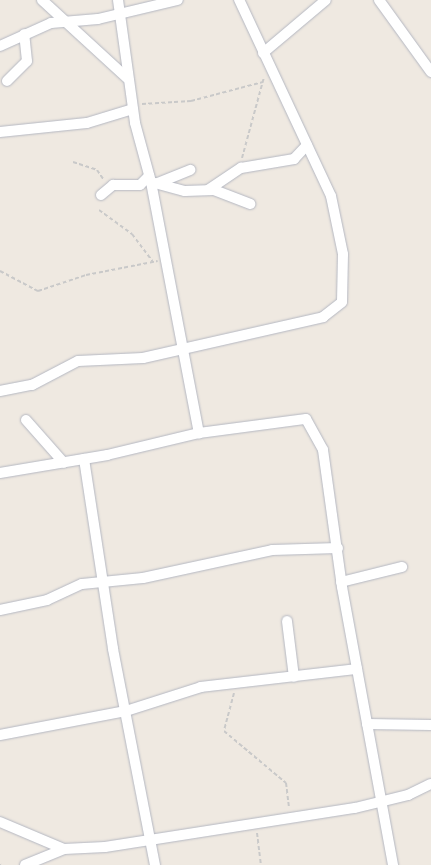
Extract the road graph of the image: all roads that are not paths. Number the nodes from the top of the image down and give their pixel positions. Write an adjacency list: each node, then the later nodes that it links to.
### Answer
1 (42, 0): 8 (street)
2 (118, 0): 7 (street)
3 (178, 0): 7 (street)
4 (239, 0): 11 (street)
5 (326, 0): 11 (street)
6 (379, 0): 12 (street)
7 (121, 13): 8 (street); 13 (street)
8 (68, 23): 9 (street); 13 (street)
9 (24, 34): 10 (street); 14 (street)
10 (0, 46)
11 (263, 53): 17 (street)
12 (431, 72)
13 (127, 78): 15 (street)
14 (7, 81)
15 (132, 106): 16 (street); 19 (street)
16 (0, 132)
17 (308, 145): 20 (street); 23 (street)
18 (191, 170): 19 (street)
19 (153, 180): 20 (street); 21 (street); 23 (street)
20 (208, 190): 22 (street)
21 (102, 195)
22 (250, 204)
23 (184, 346): 25 (street); 27 (street)
24 (0, 382): 25 (street)
25 (4, 390)
26 (26, 420): 29 (street)
27 (199, 432): 28 (street); 31 (street)
28 (84, 459): 29 (street); 33 (street)
29 (64, 463): 30 (street)
30 (0, 473)
31 (338, 548): 33 (street); 34 (street)
32 (402, 567): 34 (street)
33 (103, 581): 35 (street); 39 (street)
34 (341, 582): 37 (street)
35 (0, 610)
36 (287, 620): 38 (street)
37 (356, 669): 38 (street); 40 (street)
38 (294, 677): 39 (street)
39 (126, 711): 42 (street); 46 (street)
40 (367, 724): 41 (street); 44 (street)
41 (431, 725)
42 (0, 735)
43 (431, 784): 44 (street)
44 (382, 801): 46 (street); 50 (street)
45 (0, 822): 47 (street)
46 (150, 838): 47 (street); 49 (street)
47 (64, 849): 48 (street)
48 (25, 865)
49 (155, 865)
50 (393, 865)

